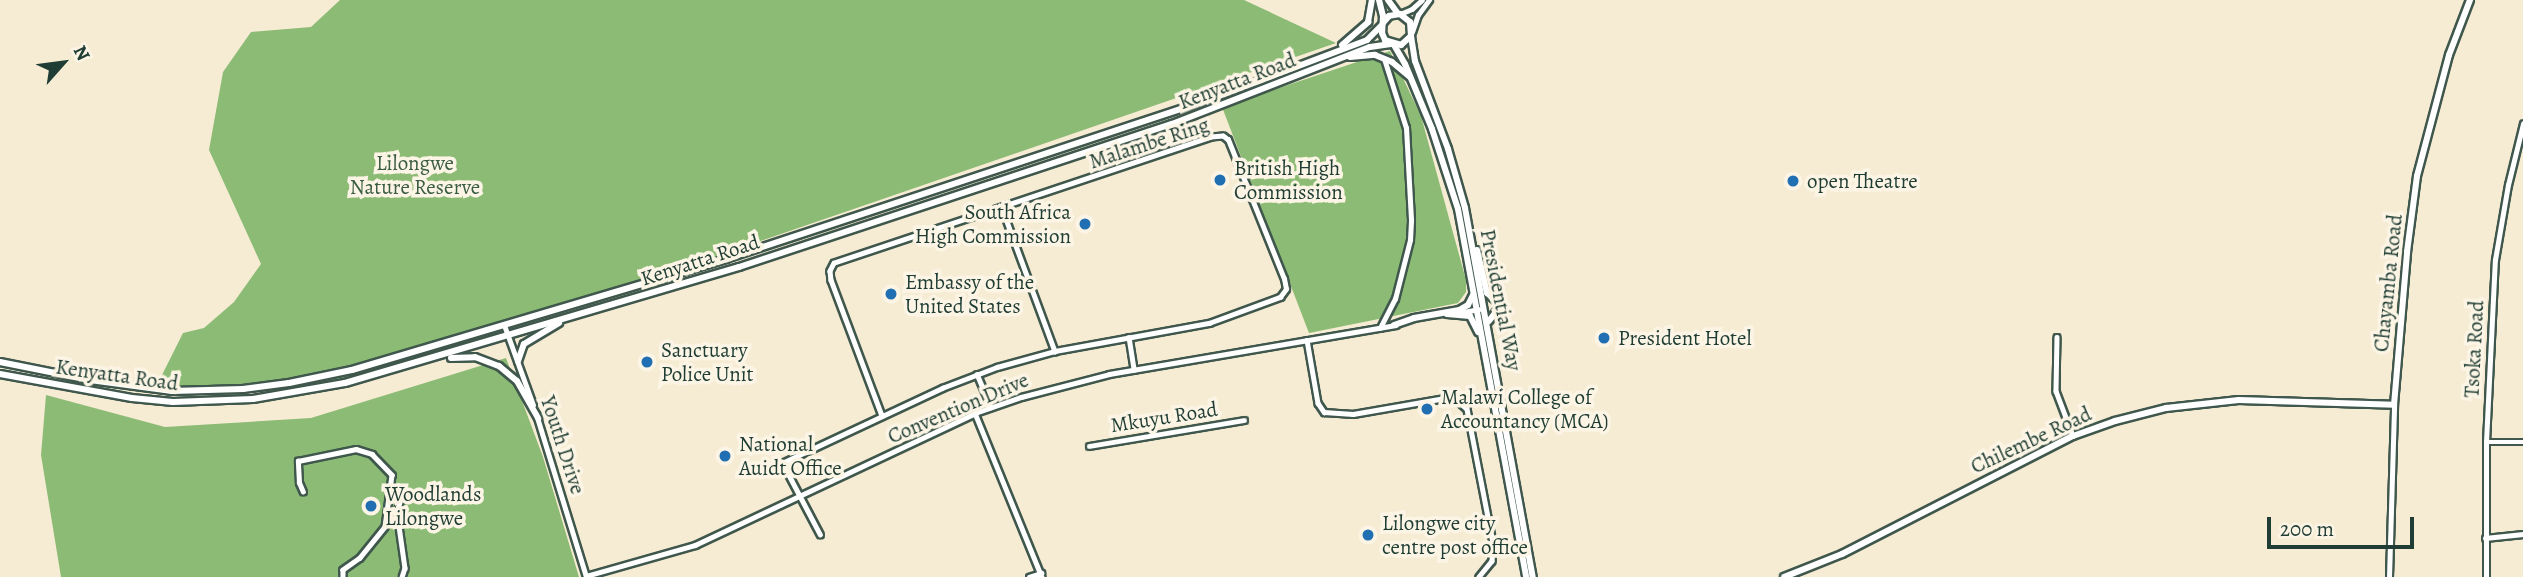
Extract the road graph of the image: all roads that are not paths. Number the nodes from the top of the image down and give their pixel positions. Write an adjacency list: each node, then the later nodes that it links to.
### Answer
1 (1372, 0): 11 (main road)
2 (1379, 0): 8 (main road, Presidential Way)
3 (1388, 0): 7 (main road, Presidential Way)
4 (1422, 0): 7 (street)
5 (1430, 0): 9 (street)
6 (2470, 0): 38 (main road, Chayamba Road)
7 (1399, 14): 8 (main road); 9 (main road, Presidential Way)
8 (1382, 24): 10 (main road, Presidential Way); 11 (main road, Kenyatta Road)
9 (1411, 34): 10 (main road); 17 (main road, Presidential Way)
10 (1392, 44): 12 (main road, Kenyatta Road); 14 (main road, Presidential Way)
11 (1328, 53): 24 (main road, Kenyatta Road)
12 (1341, 58): 13 (main road); 21 (main road, Kenyatta Road)
13 (1384, 58): 14 (main road); 25 (street)
14 (1411, 78): 18 (main road, Presidential Way)
15 (2523, 124): 45 (street, Tsoka Road)
16 (1002, 208): 27 (street, Malambe Ring); 30 (street); 41 (street, Malambe Ring)
17 (1469, 229): 19 (main road, Presidential Way); 22 (main road)
18 (1473, 287): 19 (main road, Presidential Way); 23 (main road)
19 (1481, 309): 20 (street, Convention Drive); 22 (main road, Presidential Way); 37 (main road, Presidential Way)
20 (1447, 314): 23 (street, Convention Drive); 37 (main road)
21 (567, 318): 26 (main road, Kenyatta Road); 32 (main road)
22 (1488, 322): 61 (main road, Presidential Way)
23 (1394, 325): 25 (street, Convention Drive)
24 (505, 326): 26 (street, Youth Drive); 33 (main road, Kenyatta Road)
25 (1380, 328): 29 (street, Convention Drive)
26 (509, 337): 31 (main road, Kenyatta Road); 32 (street, Youth Drive)
27 (1129, 337): 30 (street, Malambe Ring); 34 (street)
28 (2057, 337): 44 (street)
29 (1307, 340): 34 (street, Convention Drive); 59 (street)
30 (1055, 351): 36 (street, Malambe Ring)
31 (427, 361): 35 (main road, Kenyatta Road); 42 (main road)
32 (518, 361): 42 (street, Youth Drive)
33 (0, 362)
34 (1134, 370): 39 (street, Convention Drive)
35 (0, 374)
36 (976, 374): 39 (street); 41 (street, Malambe Ring)
37 (1491, 388): 60 (main road, Presidential Way)
38 (2394, 405): 44 (main road, Chilembe Road); 63 (street, Chayamba Road)
39 (991, 407): 40 (street, Convention Drive)
40 (975, 414): 49 (street, Convention Drive); 54 (street)
41 (882, 416): 49 (street, Malambe Ring)
42 (538, 418): 55 (street, Youth Drive)
43 (1244, 420): 47 (street, Mkuyu Road)
44 (2073, 436): 62 (main road, Chilembe Road)
45 (2486, 442): 46 (street); 53 (street, Tsoka Road)
46 (2523, 442)
47 (1089, 446)
48 (303, 492): 56 (street)
49 (798, 496): 52 (street); 55 (street, Convention Drive)
50 (401, 499): 57 (street)
51 (2523, 534): 53 (street)
52 (820, 535)
53 (2484, 538): 64 (street, Tsoka Road)
54 (1042, 575): 58 (street)
55 (586, 576)
56 (343, 577)
57 (402, 577)
58 (1029, 577)
59 (1479, 577)
60 (1526, 577)
61 (1533, 577)
62 (1784, 577)
63 (2389, 577)
64 (2486, 577)

